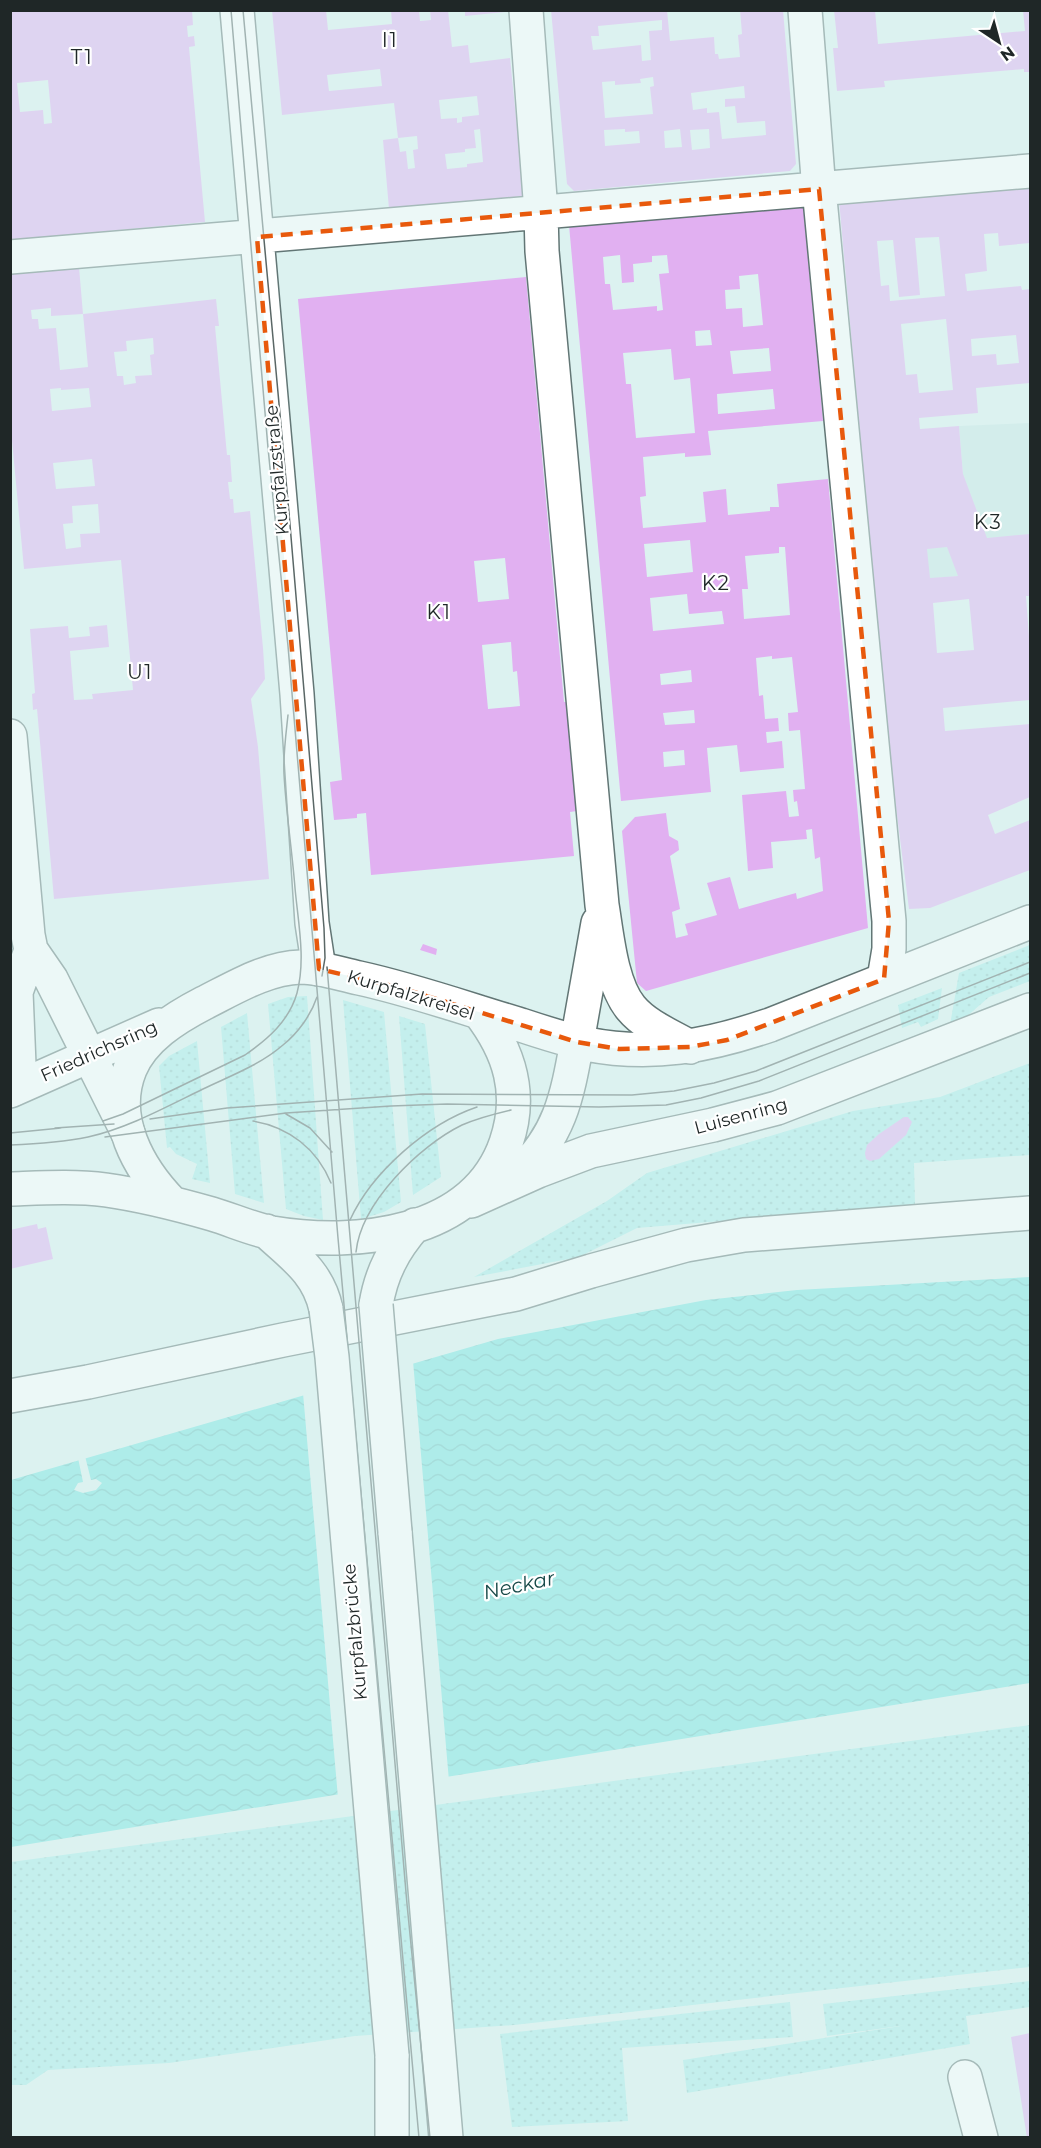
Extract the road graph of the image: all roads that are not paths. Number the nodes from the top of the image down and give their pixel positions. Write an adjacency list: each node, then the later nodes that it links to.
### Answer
1 (237, 10): 7 (street, Kurpfalzstraße)
2 (526, 10): 6 (street)
3 (805, 10): 5 (street)
4 (1030, 171): 5 (street)
5 (819, 189): 6 (street); 14 (street)
6 (541, 212): 7 (street); 10 (street)
7 (257, 237): 8 (street); 13 (street, Kurpfalzstraße)
8 (10, 257)
9 (10, 736): 12 (street)
10 (602, 905): 18 (street); 20 (street)
11 (1030, 921): 14 (street)
12 (31, 950): 19 (street); 21 (street)
13 (319, 969): 16 (street, Kurpfalzkreisel); 17 (street, Kurpfalzkreisel)
14 (884, 980): 20 (street)
15 (1030, 1010): 23 (street, Luisenring)
16 (188, 1011): 19 (street, Friedrichsring); 22 (street, Kurpfalzkreisel)
17 (479, 1012): 18 (street); 26 (street, Kurpfalzkreisel)
18 (577, 1042): 20 (street); 23 (street)
19 (84, 1044): 21 (street, Friedrichsring); 22 (street)
20 (690, 1047)
21 (12, 1090)
22 (129, 1135): 25 (street, Kurpfalzkreisel)
23 (505, 1186): 26 (street, Luisenring)
24 (10, 1189): 25 (street)
25 (172, 1203): 29 (street, Kurpfalzkreisel)
26 (450, 1211): 28 (street, Kurpfalzkreisel)
27 (1030, 1213): 30 (street)
28 (415, 1225): 29 (street, Kurpfalzkreisel); 33 (street, bridge)
29 (266, 1232): 32 (street, Kurpfalzbrücke, bridge)
30 (10, 1396)
31 (965, 2077): 34 (street)
32 (394, 2134)
33 (446, 2138)
34 (981, 2138)

